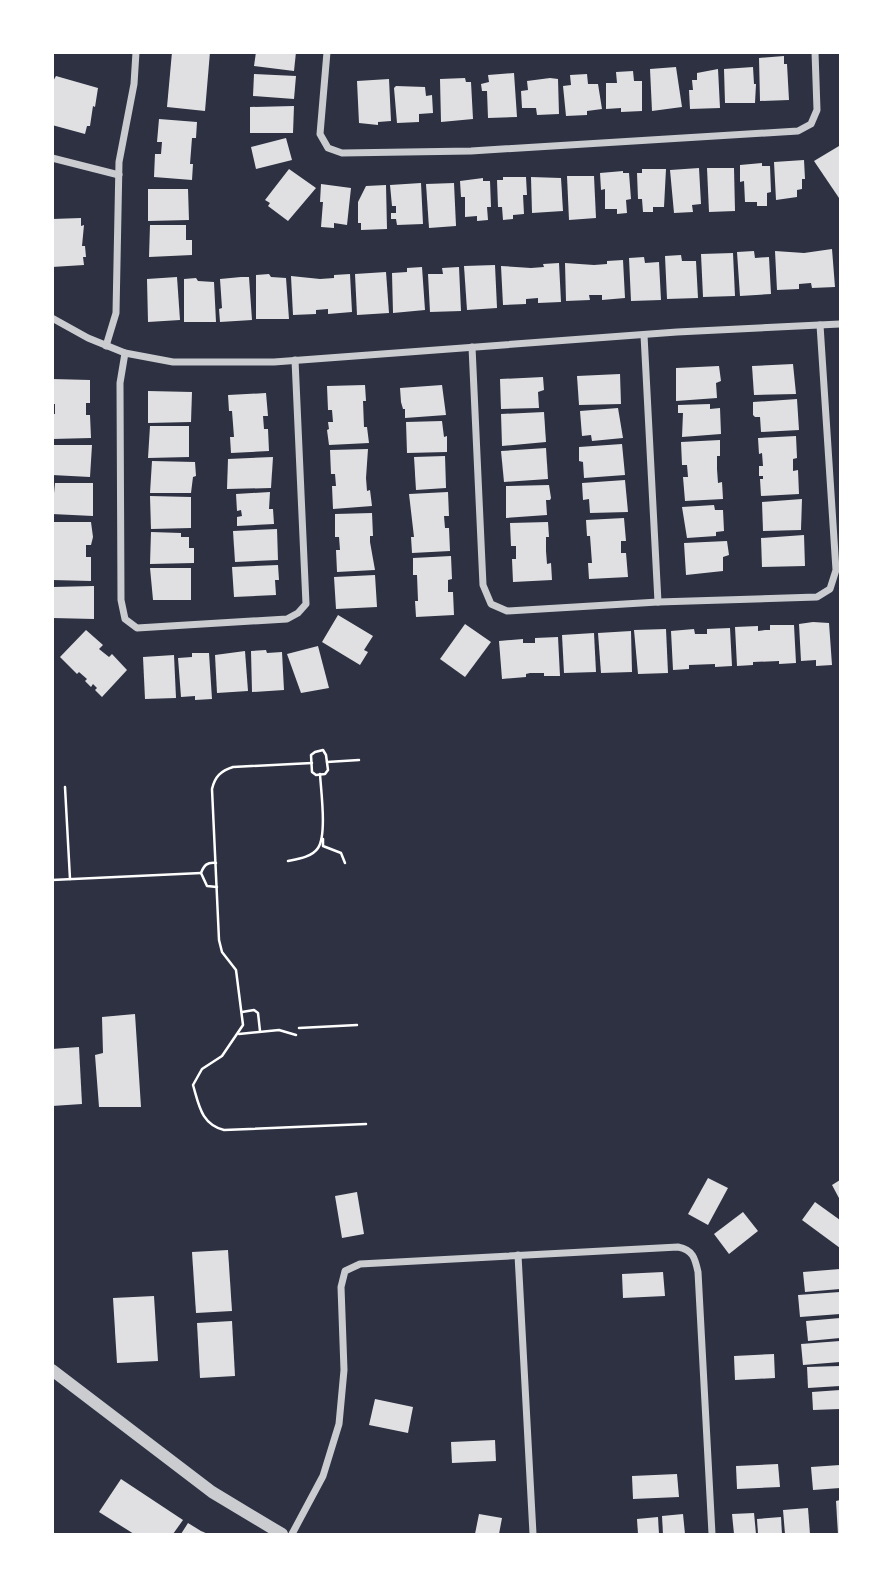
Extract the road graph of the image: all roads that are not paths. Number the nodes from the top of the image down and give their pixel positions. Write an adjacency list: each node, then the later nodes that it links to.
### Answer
1 (136, 52): 5 (street)
2 (327, 52): 3 (street)
3 (815, 52)
4 (52, 158): 5 (street)
5 (118, 175): 10 (street)
6 (52, 318): 10 (street)
7 (841, 324): 8 (street)
8 (820, 325): 9 (street); 14 (street)
9 (644, 335): 11 (street); 14 (street)
10 (106, 346): 12 (street)
11 (472, 348): 13 (street); 14 (street)
12 (125, 353): 13 (street); 13 (street)
13 (295, 360)
14 (658, 602)
15 (517, 1255): 18 (street); 19 (street); 20 (street)
16 (52, 1370): 17 (street)
17 (282, 1535)
18 (292, 1535)
19 (533, 1535)
20 (712, 1535)

